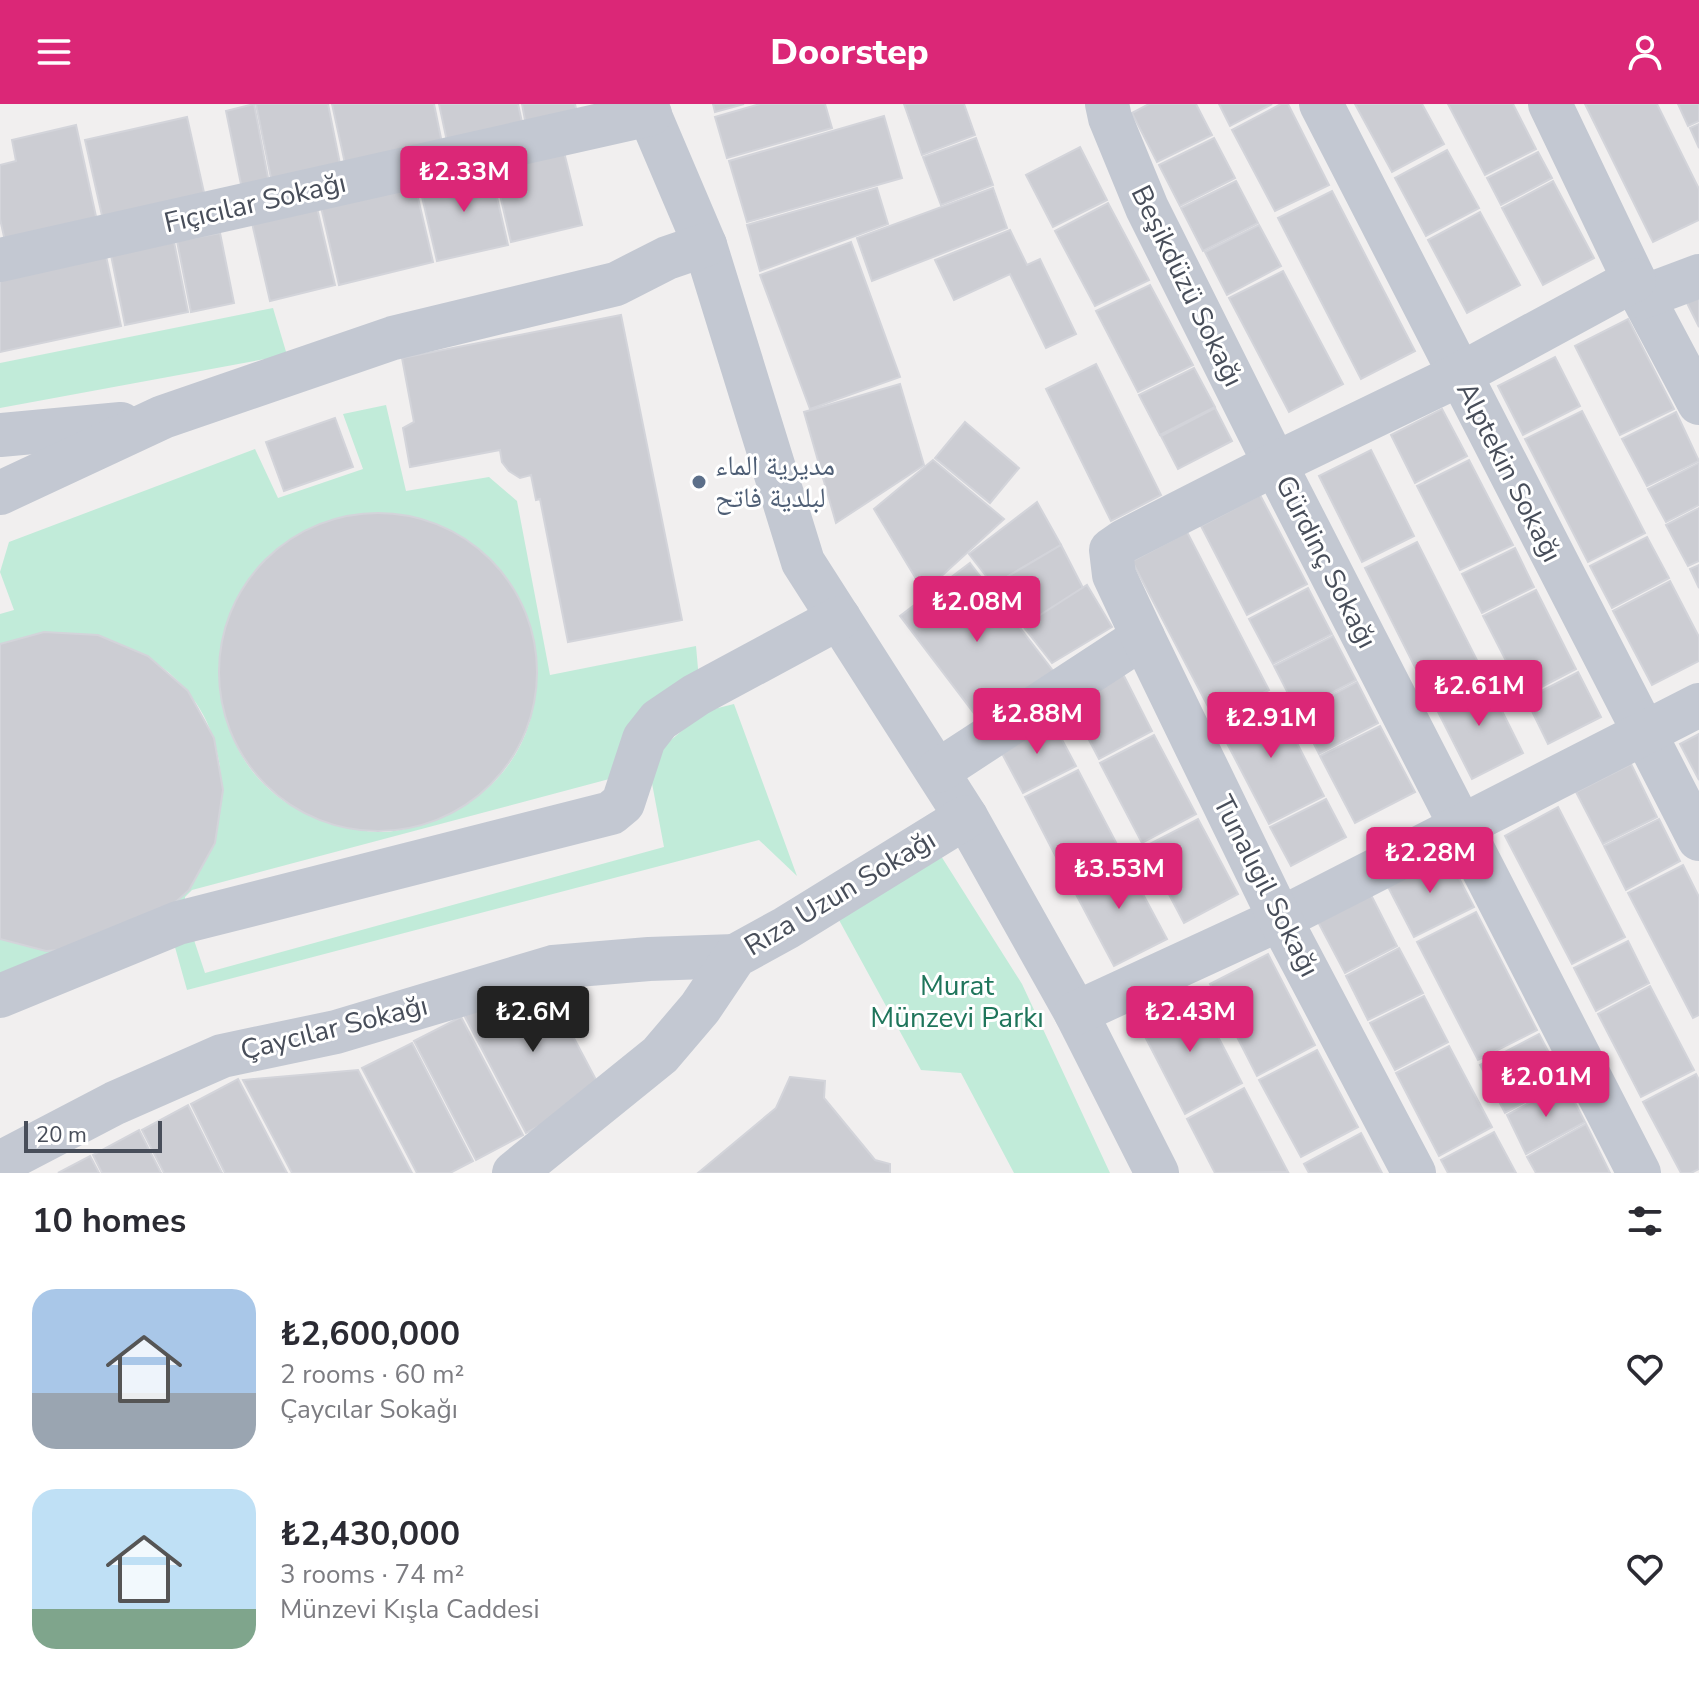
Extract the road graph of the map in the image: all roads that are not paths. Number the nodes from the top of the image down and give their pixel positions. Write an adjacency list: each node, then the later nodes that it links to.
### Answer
1 (1107, 104): 13 (street, Beşikdüzü Sokağı)
2 (1321, 104): 9 (street, Alptekin Sokağı)
3 (1550, 104): 8 (street)
4 (647, 107): 5 (street); 6 (street, Fıçıcılar Sokağı)
5 (705, 245): 11 (street); 15 (street)
6 (0, 260)
7 (1699, 276): 8 (street)
8 (1638, 288): 9 (street); 10 (street)
9 (1459, 375): 13 (street); 18 (street, Alptekin Sokağı)
10 (1699, 403)
11 (156, 421): 12 (street); 14 (street)
12 (0, 435)
13 (1275, 464): 16 (street, Tunalıgil Sokağı); 21 (street, Gürdinç Sokağı)
14 (0, 493)
15 (839, 618): 19 (street); 25 (street)
16 (1143, 637): 19 (street); 23 (street, Tunalıgil Sokağı)
17 (1699, 705): 18 (street)
18 (1643, 733): 21 (street); 22 (street, Alptekin Sokağı)
19 (938, 771): 20 (street)
20 (966, 817): 24 (street, Rıza Uzun Sokağı); 26 (street)
21 (1463, 826): 23 (street); 31 (street, Gürdinç Sokağı)
22 (1699, 839)
23 (1280, 919): 26 (street); 30 (street, Tunalıgil Sokağı)
24 (735, 956): 27 (street, Çaycılar Sokağı); 28 (street, Rıza Uzun Sokağı)
25 (0, 996)
26 (1076, 1013): 29 (street)
27 (0, 1163)
28 (514, 1173)
29 (1157, 1173)
30 (1414, 1173)
31 (1639, 1173)

